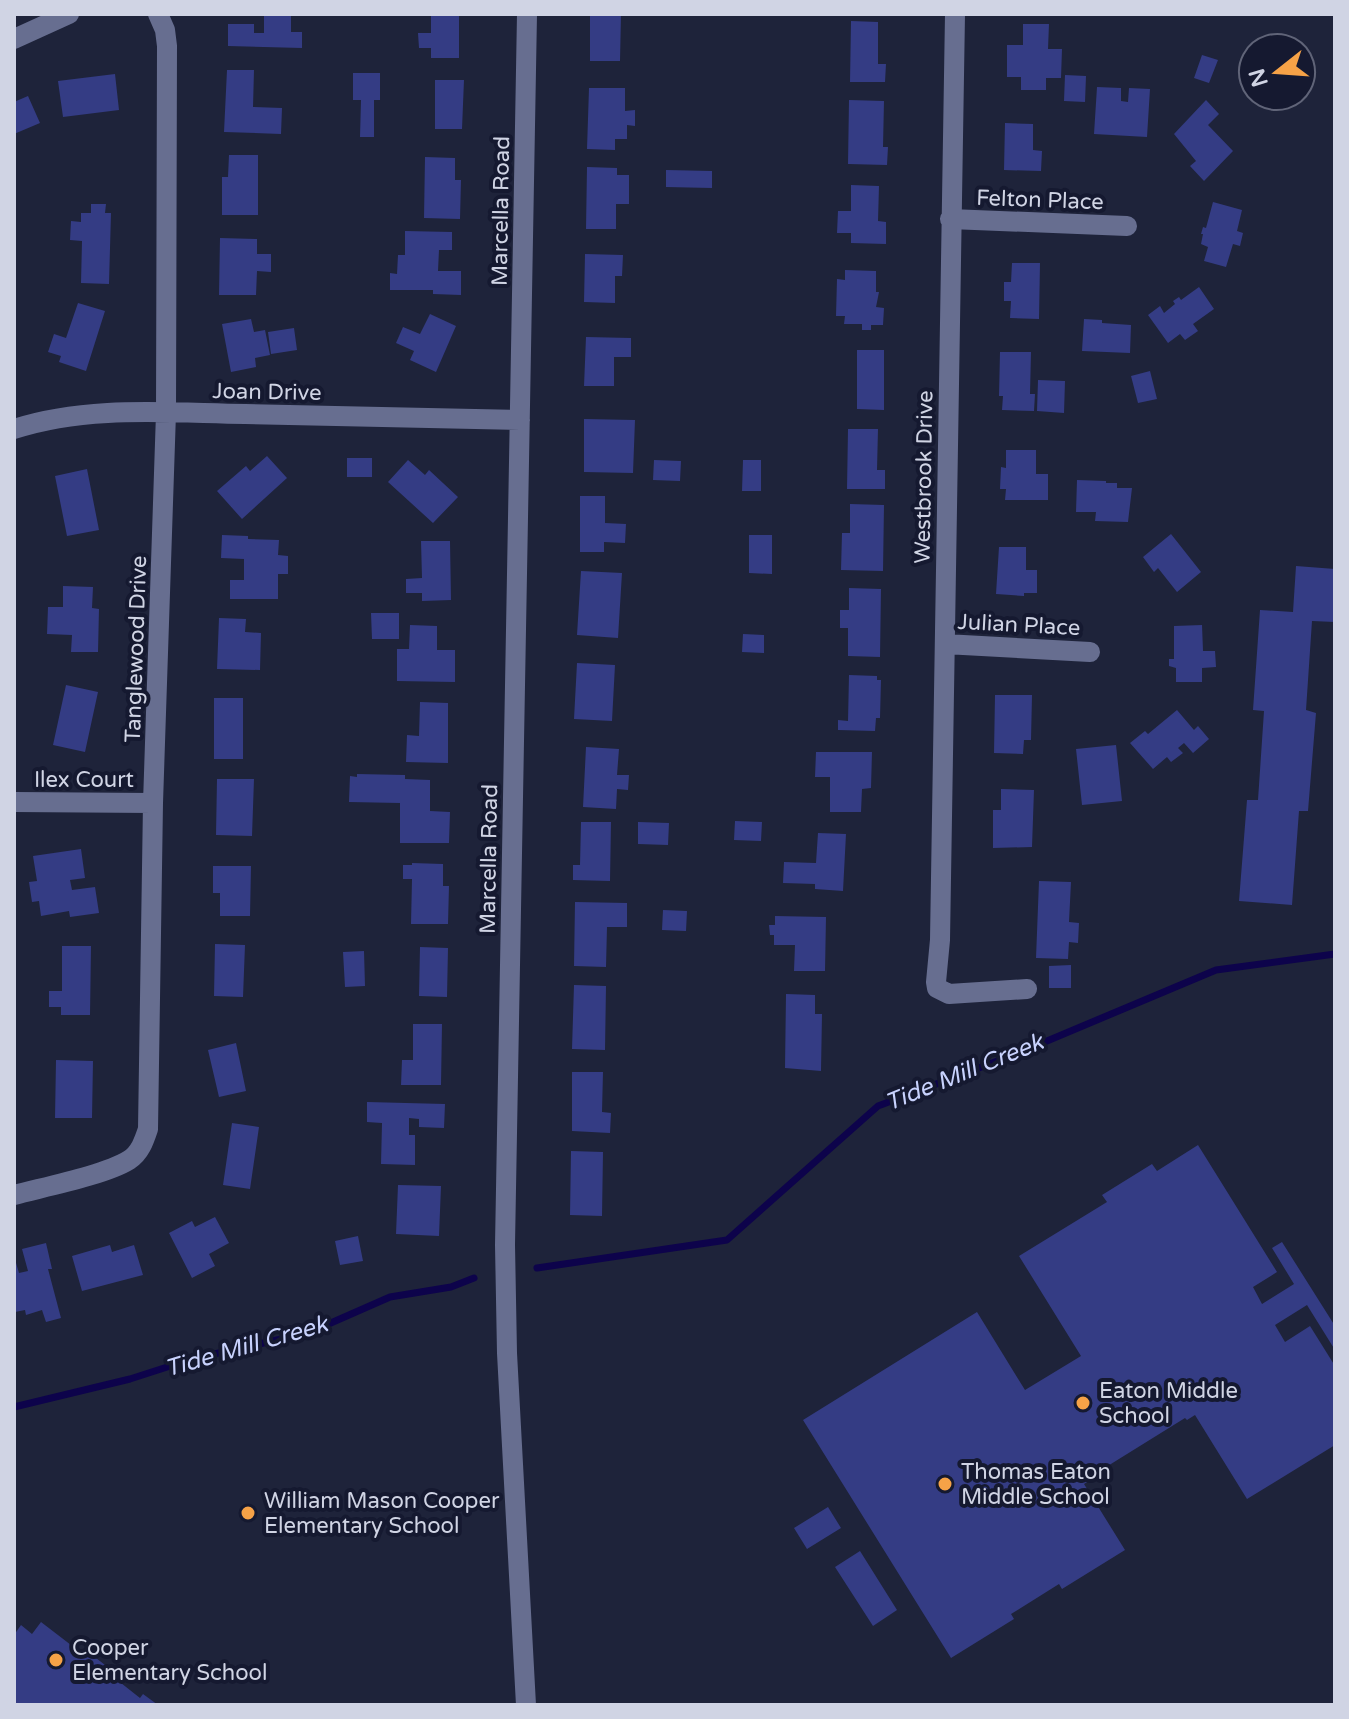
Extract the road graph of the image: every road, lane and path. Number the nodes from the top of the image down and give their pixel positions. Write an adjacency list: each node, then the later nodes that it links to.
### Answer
1 (69, 14): 5 (street)
2 (158, 14): 8 (street, Tanglewood Drive)
3 (527, 14): 9 (street, Marcella Road)
4 (955, 14): 6 (street, Westbrook Drive)
5 (14, 39)
6 (950, 219): 7 (street, Felton Place); 11 (street, Westbrook Drive)
7 (1127, 226)
8 (166, 413): 9 (street, Joan Drive); 10 (street, Joan Drive); 14 (street, Tanglewood Drive)
9 (520, 420): 17 (street, Marcella Road)
10 (14, 429)
11 (945, 644): 12 (street, Julian Place); 15 (street, Westbrook Drive)
12 (1090, 652)
13 (14, 802): 14 (street, Ilex Court)
14 (153, 803): 16 (street, Tanglewood Drive)
15 (1027, 989)
16 (14, 1195)
17 (526, 1705)

